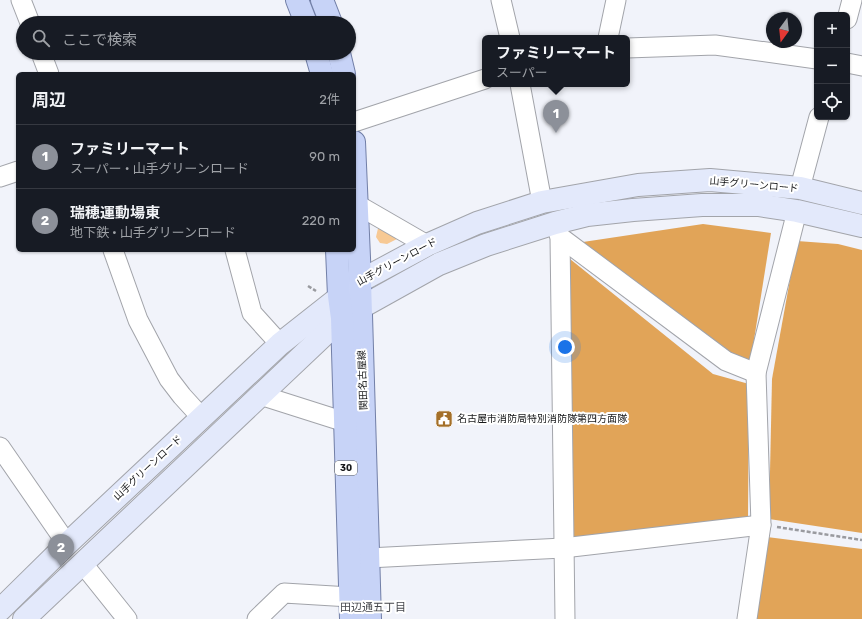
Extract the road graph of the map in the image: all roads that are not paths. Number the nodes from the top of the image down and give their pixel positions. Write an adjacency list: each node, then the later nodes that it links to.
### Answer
1 (21, 0): 8 (street)
2 (297, 0): 9 (main road)
3 (322, 0): 10 (main road)
4 (501, 0): 11 (street)
5 (616, 0): 12 (street)
6 (852, 0): 7 (street)
7 (849, 12)
8 (27, 16)
9 (303, 16)
10 (328, 16)
11 (509, 35)
12 (609, 35)
13 (630, 48): 14 (street)
14 (814, 59)
15 (44, 60): 20 (street)
16 (318, 60): 21 (main road)
17 (341, 60): 22 (main road)
18 (850, 64): 19 (street)
19 (862, 66)
20 (48, 72)
21 (321, 72)
22 (344, 72)
23 (482, 79): 26 (street)
24 (521, 87): 30 (street)
25 (818, 120): 29 (street)
26 (356, 121)
27 (16, 173): 28 (street)
28 (0, 177)
29 (800, 188): 30 (street, 山手グリーンロード); 31 (street, 山手グリーンロード)
30 (542, 202): 36 (street, 山手グリーンロード)
31 (862, 203)
32 (356, 204): 36 (street); 40 (main road, 関田名古屋線 / 30)
33 (797, 211): 34 (street, 山手グリーンロード); 35 (street, 山手グリーンロード); 44 (street)
34 (862, 226)
35 (557, 230): 42 (street, 山手グリーンロード); 44 (street); 51 (street)
36 (427, 245): 40 (street, 山手グリーンロード)
37 (114, 252): 46 (street)
38 (236, 252): 43 (street)
39 (337, 252): 41 (main road, 関田名古屋線 / 30)
40 (360, 281): 41 (street, 山手グリーンロード); 42 (main road, 関田名古屋線 / 30)
41 (339, 296): 42 (main road, 関田名古屋線 / 30); 43 (street, 山手グリーンロード)
42 (351, 313): 45 (street, 山手グリーンロード); 47 (main road, 関田名古屋線 / 30); 52 (main road, 関田名古屋線 / 30)
43 (280, 344): 46 (street, 山手グリーンロード)
44 (756, 373): 49 (street)
45 (260, 395): 47 (street); 53 (street, 山手グリーンロード)
46 (202, 418): 50 (street, 山手グリーンロード)
47 (345, 422): 54 (main road, 関田名古屋線 / 30)
48 (1, 450): 50 (street)
49 (761, 525): 51 (street); 62 (street)
50 (67, 544): 55 (street, 山手グリーンロード)
51 (563, 548): 52 (street); 61 (street)
52 (368, 558): 60 (main road, 関田名古屋線 / 30)
53 (83, 564): 56 (street, 山手グリーンロード); 57 (street)
54 (350, 597): 58 (street); 59 (main road, 関田名古屋線 / 30)
55 (0, 610)
56 (24, 619)
57 (127, 619)
58 (257, 619)
59 (351, 619)
60 (370, 619)
61 (565, 619)
62 (747, 619)

